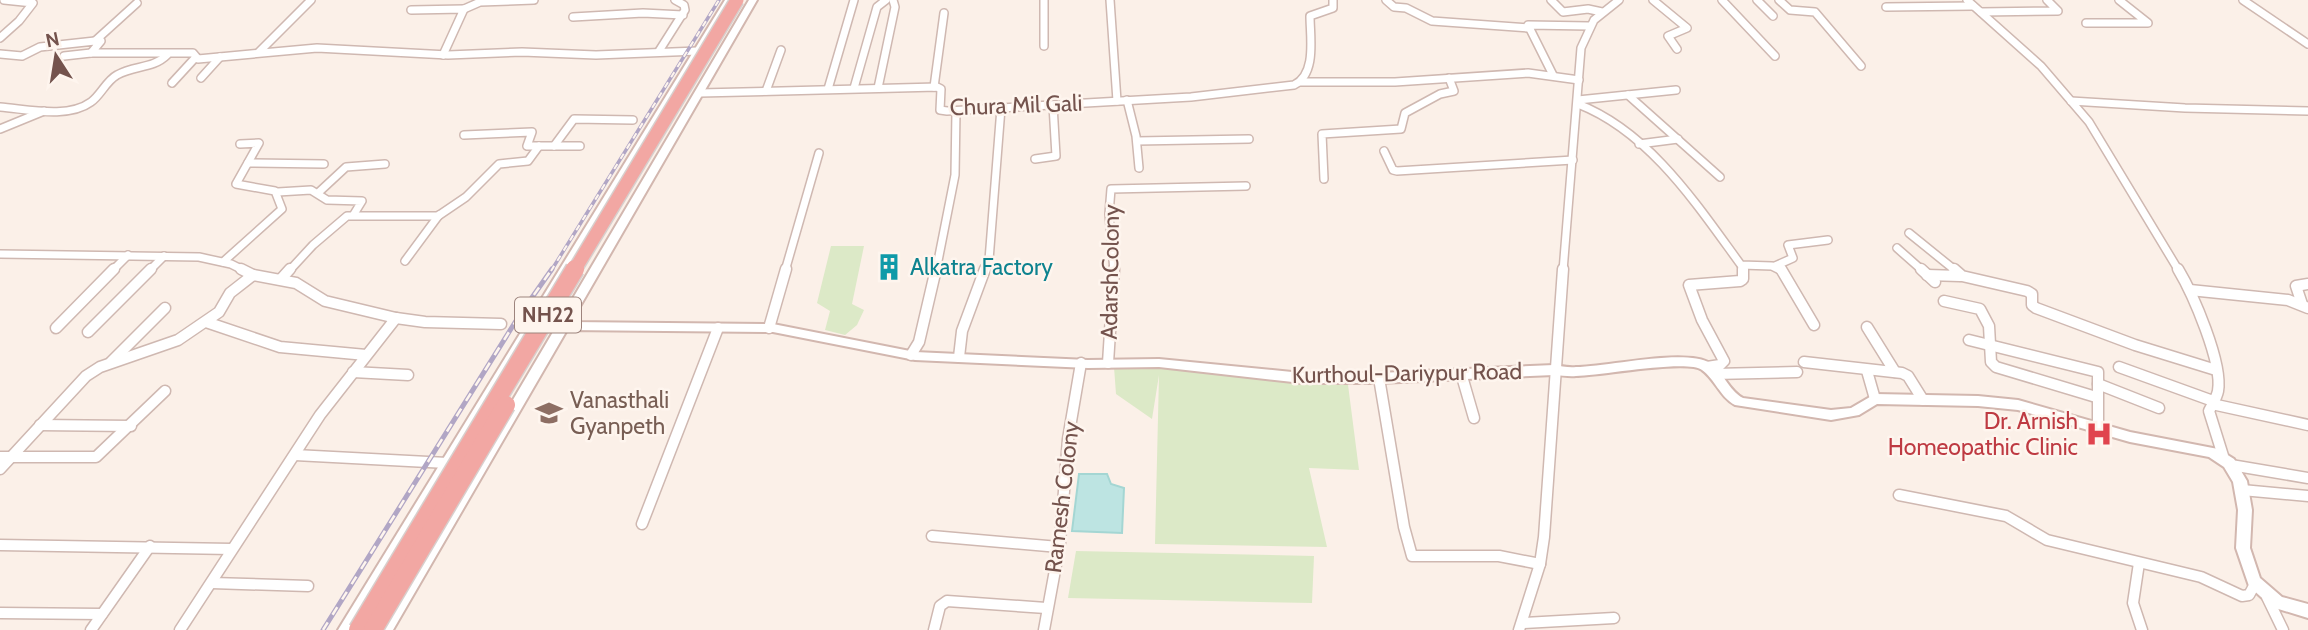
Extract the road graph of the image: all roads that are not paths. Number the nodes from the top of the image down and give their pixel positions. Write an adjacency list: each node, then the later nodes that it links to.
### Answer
1 (4, 0): 41 (street)
2 (311, 0): 49 (street)
3 (532, 0): 26 (street)
4 (676, 0): 35 (street)
5 (729, 0): 48 (street)
6 (737, 0): 206 (highway, NH22, bridge)
7 (747, 0): 207 (highway, NH22, bridge)
8 (753, 0): 71 (street)
9 (854, 0): 68 (street)
10 (886, 0): 66 (street)
11 (892, 0): 67 (street)
12 (1044, 0): 44 (street)
13 (1110, 0): 74 (street)
14 (1333, 0): 64 (street)
15 (1386, 0): 40 (street)
16 (1551, 0): 32 (street)
17 (1619, 0): 32 (street)
18 (1653, 0): 45 (street)
19 (1722, 0): 55 (street)
20 (1757, 0): 37 (street)
21 (1779, 0): 58 (street)
22 (2047, 0): 33 (street)
23 (2119, 0): 38 (street)
24 (2243, 0): 43 (street)
25 (481, 1): 26 (street); 30 (street)
26 (504, 1)
27 (137, 3): 42 (street)
28 (1970, 3): 29 (street); 33 (street)
29 (1886, 7)
30 (464, 9): 31 (street); 53 (street)
31 (411, 10)
32 (1602, 12): 39 (street)
33 (1981, 12): 75 (street)
34 (944, 13): 65 (street)
35 (683, 15): 36 (street); 47 (street)
36 (573, 16)
37 (1773, 16)
38 (2086, 23)
39 (1589, 26): 40 (street); 62 (street)
40 (1528, 27): 59 (street)
41 (0, 38)
42 (95, 41): 50 (street); 51 (street)
43 (2308, 44)
44 (1044, 46)
45 (1677, 49)
46 (781, 50): 70 (street)
47 (659, 51): 48 (street); 53 (street)
48 (698, 51): 77 (street)
49 (259, 52): 53 (street); 56 (street)
50 (91, 53): 52 (street); 54 (street)
51 (0, 54)
52 (167, 55): 57 (street); 83 (street)
53 (443, 55)
54 (64, 56)
55 (1775, 56)
56 (220, 57): 57 (street); 60 (street)
57 (195, 58): 63 (street)
58 (1861, 66)
59 (1553, 75): 61 (street, Chura Mil Gali); 62 (street, Chura Mil Gali)
60 (201, 78)
61 (1449, 78): 64 (street, Chura Mil Gali); 106 (street)
62 (1579, 80): 76 (street)
63 (172, 83)
64 (1293, 84): 73 (street, Chura Mil Gali)
65 (933, 87): 67 (street, Chura Mil Gali); 84 (street, Chura Mil Gali)
66 (854, 88): 67 (street, Chura Mil Gali); 68 (street, Chura Mil Gali)
67 (878, 88)
68 (828, 89): 70 (street, Chura Mil Gali)
69 (1676, 90): 72 (street)
70 (766, 91): 71 (street, Chura Mil Gali)
71 (699, 93): 79 (street)
72 (1628, 95): 76 (street); 90 (street)
73 (1126, 100): 74 (street, Chura Mil Gali); 91 (street)
74 (1117, 101): 78 (street, Chura Mil Gali)
75 (2071, 101): 85 (street); 128 (street)
76 (1578, 102): 93 (street); 100 (street)
77 (666, 105): 79 (street); 157 (street)
78 (1053, 105): 82 (street, Chura Mil Gali); 99 (street)
79 (692, 106): 136 (street)
80 (0, 107): 81 (street)
81 (19, 108): 83 (street); 87 (street)
82 (1001, 108): 84 (street, Chura Mil Gali); 146 (street)
83 (49, 109): 87 (street)
84 (956, 111): 145 (street)
85 (2308, 111)
86 (633, 120): 95 (street)
87 (0, 128)
88 (464, 135): 94 (street)
89 (1249, 139): 91 (street)
90 (1678, 139): 93 (street); 105 (street)
91 (1137, 141): 104 (street)
92 (240, 144): 101 (street)
93 (1639, 144): 121 (street)
94 (539, 146): 95 (street); 111 (street)
95 (554, 146): 96 (street)
96 (580, 146)
97 (1384, 151): 100 (street)
98 (819, 153): 140 (street)
99 (1035, 159)
100 (1573, 160): 152 (street)
101 (248, 163): 102 (street); 108 (street)
102 (324, 164)
103 (385, 164): 109 (street)
104 (1139, 168)
105 (1720, 177)
106 (1324, 179)
107 (1246, 186): 150 (street, AdarshColony)
108 (278, 192): 109 (street); 119 (street)
109 (318, 193): 110 (street)
110 (354, 214): 111 (street); 125 (street)
111 (440, 215): 118 (street)
112 (1909, 233): 124 (street)
113 (1828, 240): 120 (street)
114 (1897, 248): 123 (street)
115 (0, 254): 116 (street)
116 (128, 255): 117 (street); 138 (street)
117 (164, 256): 119 (street); 141 (street)
118 (405, 261)
119 (223, 262): 122 (street)
120 (1775, 266): 121 (street); 135 (street)
121 (1743, 267): 154 (street)
122 (253, 275): 125 (street); 133 (street)
123 (1927, 275): 124 (street); 126 (street)
124 (1962, 276): 153 (street)
125 (281, 279): 132 (street)
126 (1935, 282)
127 (2308, 284): 130 (street)
128 (2190, 290): 130 (street); 153 (street)
129 (1944, 301): 143 (street)
130 (2305, 306)
131 (165, 309): 148 (street)
132 (396, 318): 134 (street); 144 (street)
133 (206, 321): 144 (street); 148 (street)
134 (501, 324)
135 (1814, 325)
136 (563, 326): 139 (street, Kurthoul-Dariypur Road); 161 (street)
137 (1867, 327): 159 (street)
138 (56, 328)
139 (718, 328): 140 (street, Kurthoul-Dariypur Road); 185 (street)
140 (769, 328): 145 (street, Kurthoul-Dariypur Road)
141 (88, 332)
142 (1969, 340): 143 (street)
143 (1989, 345): 164 (street); 166 (street)
144 (366, 355): 156 (street)
145 (911, 355): 146 (street, Kurthoul-Dariypur Road)
146 (958, 358): 149 (street, Kurthoul-Dariypur Road)
147 (1804, 362): 155 (street)
148 (110, 363): 172 (street)
149 (1081, 363): 150 (street, Kurthoul-Dariypur Road); 189 (street, Ramesh Colony)
150 (1108, 363): 163 (street, Kurthoul-Dariypur Road)
151 (2119, 367): 169 (street)
152 (1554, 370): 154 (street, Kurthoul-Dariypur Road); 160 (street, Kurthoul-Dariypur Road); 192 (street)
153 (2216, 370): 169 (street)
154 (1711, 371): 158 (street); 167 (street)
155 (1867, 371): 159 (street); 167 (street)
156 (353, 372): 162 (street); 176 (street)
157 (501, 372): 161 (street); 179 (street)
158 (1797, 372)
159 (1895, 372): 168 (street)
160 (1461, 373): 163 (street, Kurthoul-Dariypur Road); 171 (street)
161 (535, 374): 208 (street)
162 (408, 375)
163 (1379, 378): 192 (street)
164 (2098, 384): 166 (street); 170 (street)
165 (165, 391): 173 (street)
166 (2096, 397): 175 (street)
167 (1875, 399): 168 (street)
168 (1923, 400): 175 (street)
169 (2212, 402): 174 (street); 178 (street)
170 (2159, 408)
171 (1474, 418)
172 (40, 425): 173 (street); 177 (street)
173 (131, 426): 177 (street)
174 (2307, 427)
175 (2098, 428): 178 (street)
176 (295, 455): 179 (street); 190 (street)
177 (5, 457): 180 (street)
178 (2228, 462): 181 (street); 182 (street)
179 (447, 463): 205 (street)
180 (0, 469)
181 (2308, 478)
182 (2242, 489): 184 (street); 194 (street)
183 (1899, 495): 191 (street)
184 (2308, 496)
185 (642, 524)
186 (932, 536): 189 (street)
187 (0, 545): 188 (street)
188 (150, 546): 190 (street); 200 (street)
189 (1059, 547): 197 (street, Ramesh Colony)
190 (232, 549): 193 (street)
191 (2139, 563): 194 (street); 211 (street)
192 (1540, 564): 202 (street)
193 (212, 583): 195 (street); 204 (street)
194 (2255, 584): 196 (street)
195 (308, 586)
196 (2267, 595): 198 (street); 212 (street)
197 (1046, 608): 209 (street); 210 (street, Ramesh Colony)
198 (2308, 611)
199 (0, 613): 200 (street)
200 (102, 614): 203 (street)
201 (1614, 618): 202 (street)
202 (1521, 626)
203 (91, 630)
204 (180, 630)
205 (346, 630)
206 (358, 630)
207 (373, 630)
208 (385, 630)
209 (934, 630)
210 (1044, 630)
211 (2142, 630)
212 (2283, 630)

